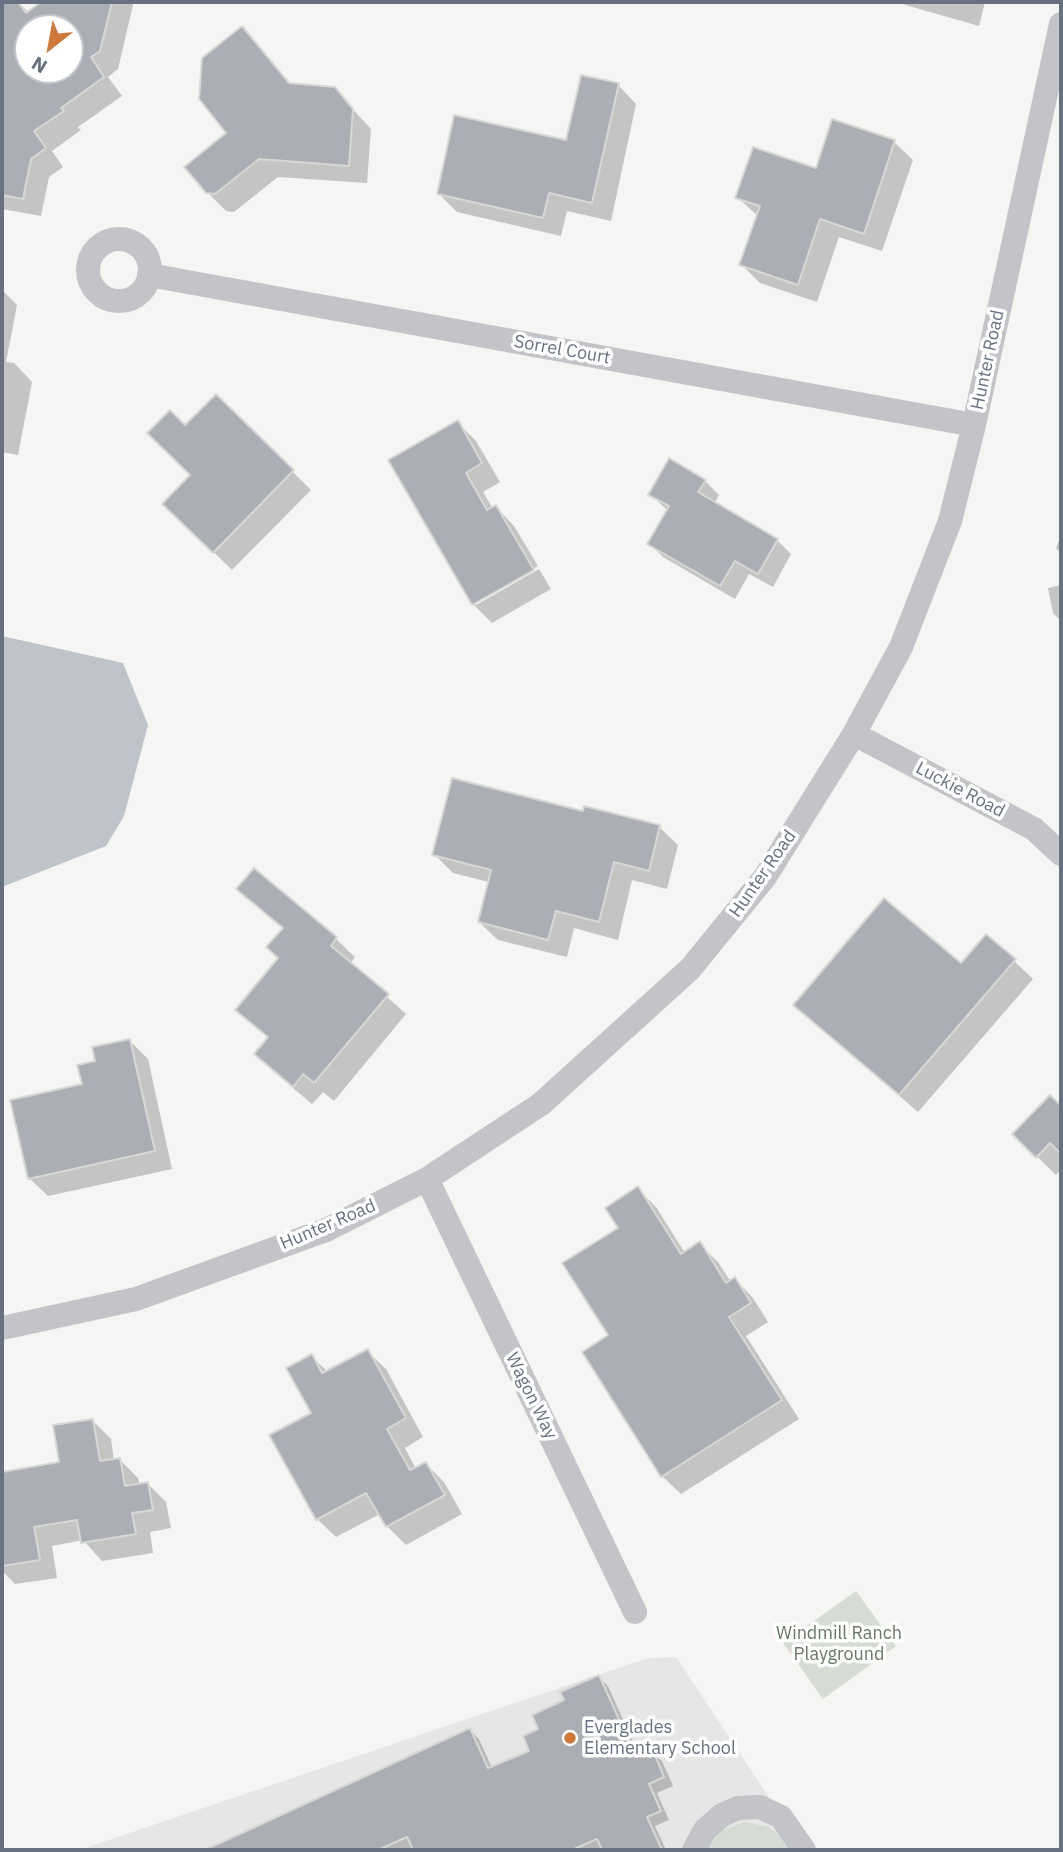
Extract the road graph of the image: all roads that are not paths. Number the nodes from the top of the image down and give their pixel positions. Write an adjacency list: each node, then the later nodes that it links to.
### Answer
1 (1060, 37): 3 (street, Hunter Road)
2 (149, 275): 3 (street, Sorrel Court)
3 (974, 425): 4 (street, Hunter Road)
4 (854, 734): 5 (street, Luckie Road); 6 (street, Hunter Road)
5 (1061, 854)
6 (428, 1180): 7 (street, Hunter Road); 8 (street, Wagon Way)
7 (2, 1328)
8 (635, 1612)
9 (694, 1850): 10 (street)
10 (804, 1850)

